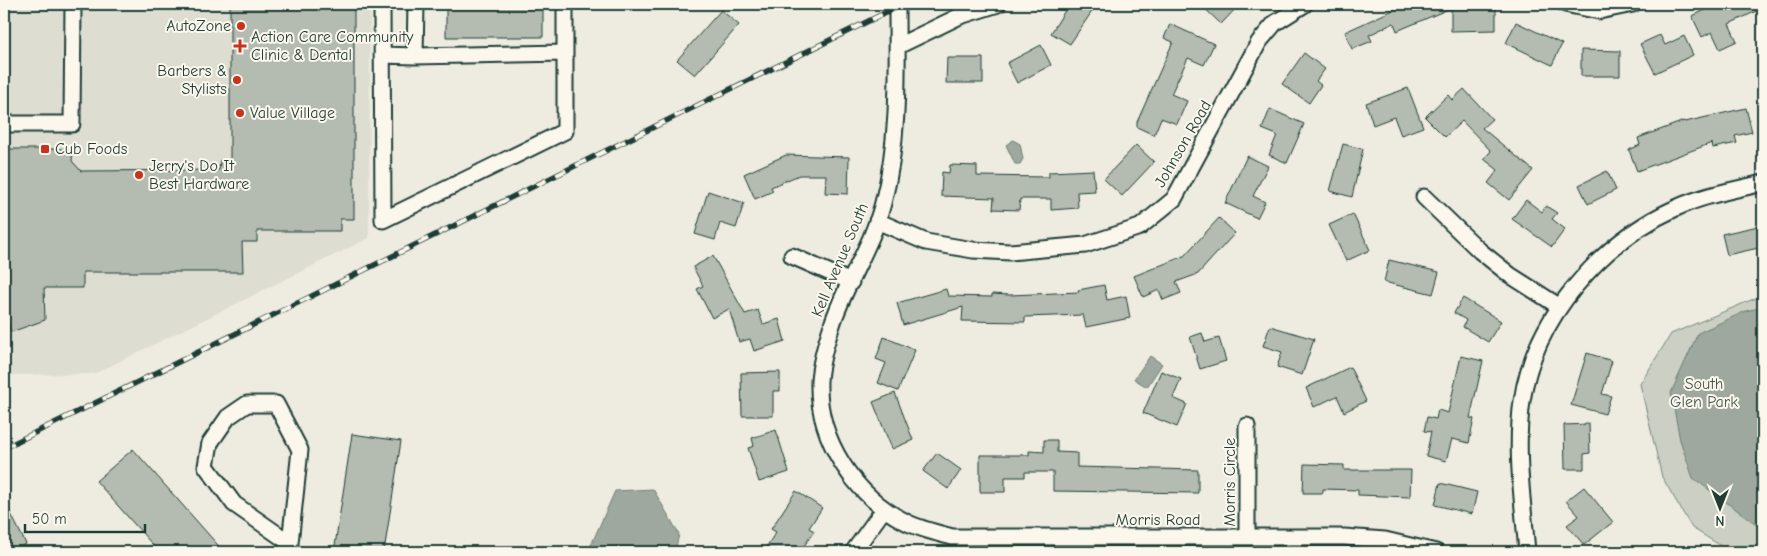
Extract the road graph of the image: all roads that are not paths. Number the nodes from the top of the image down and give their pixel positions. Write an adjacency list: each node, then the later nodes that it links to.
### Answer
1 (73, 4): 14 (street)
2 (382, 4): 12 (street)
3 (416, 4): 13 (street)
4 (565, 4): 11 (street)
5 (897, 4): 10 (street, Kell Avenue South)
6 (998, 4): 10 (street)
7 (1305, 4): 17 (street, Johnson Road)
8 (1564, 4): 9 (street)
9 (1633, 4)
10 (898, 46): 17 (street, Kell Avenue South)
11 (565, 53): 12 (street); 13 (street)
12 (382, 55): 13 (street)
13 (415, 56)
14 (4, 124)
15 (1763, 183): 20 (street)
16 (1424, 197): 20 (street)
17 (877, 222): 19 (street, Kell Avenue South)
18 (792, 256): 19 (street)
19 (851, 282): 22 (street, Kell Avenue South)
20 (1560, 307): 27 (street)
21 (1247, 426): 23 (street, Morris Circle)
22 (884, 509): 23 (street, Morris Road); 25 (street)
23 (1247, 537): 26 (street, Morris Road)
24 (288, 548): 24 (street)
25 (853, 552)
26 (1436, 552)
27 (1527, 552)

